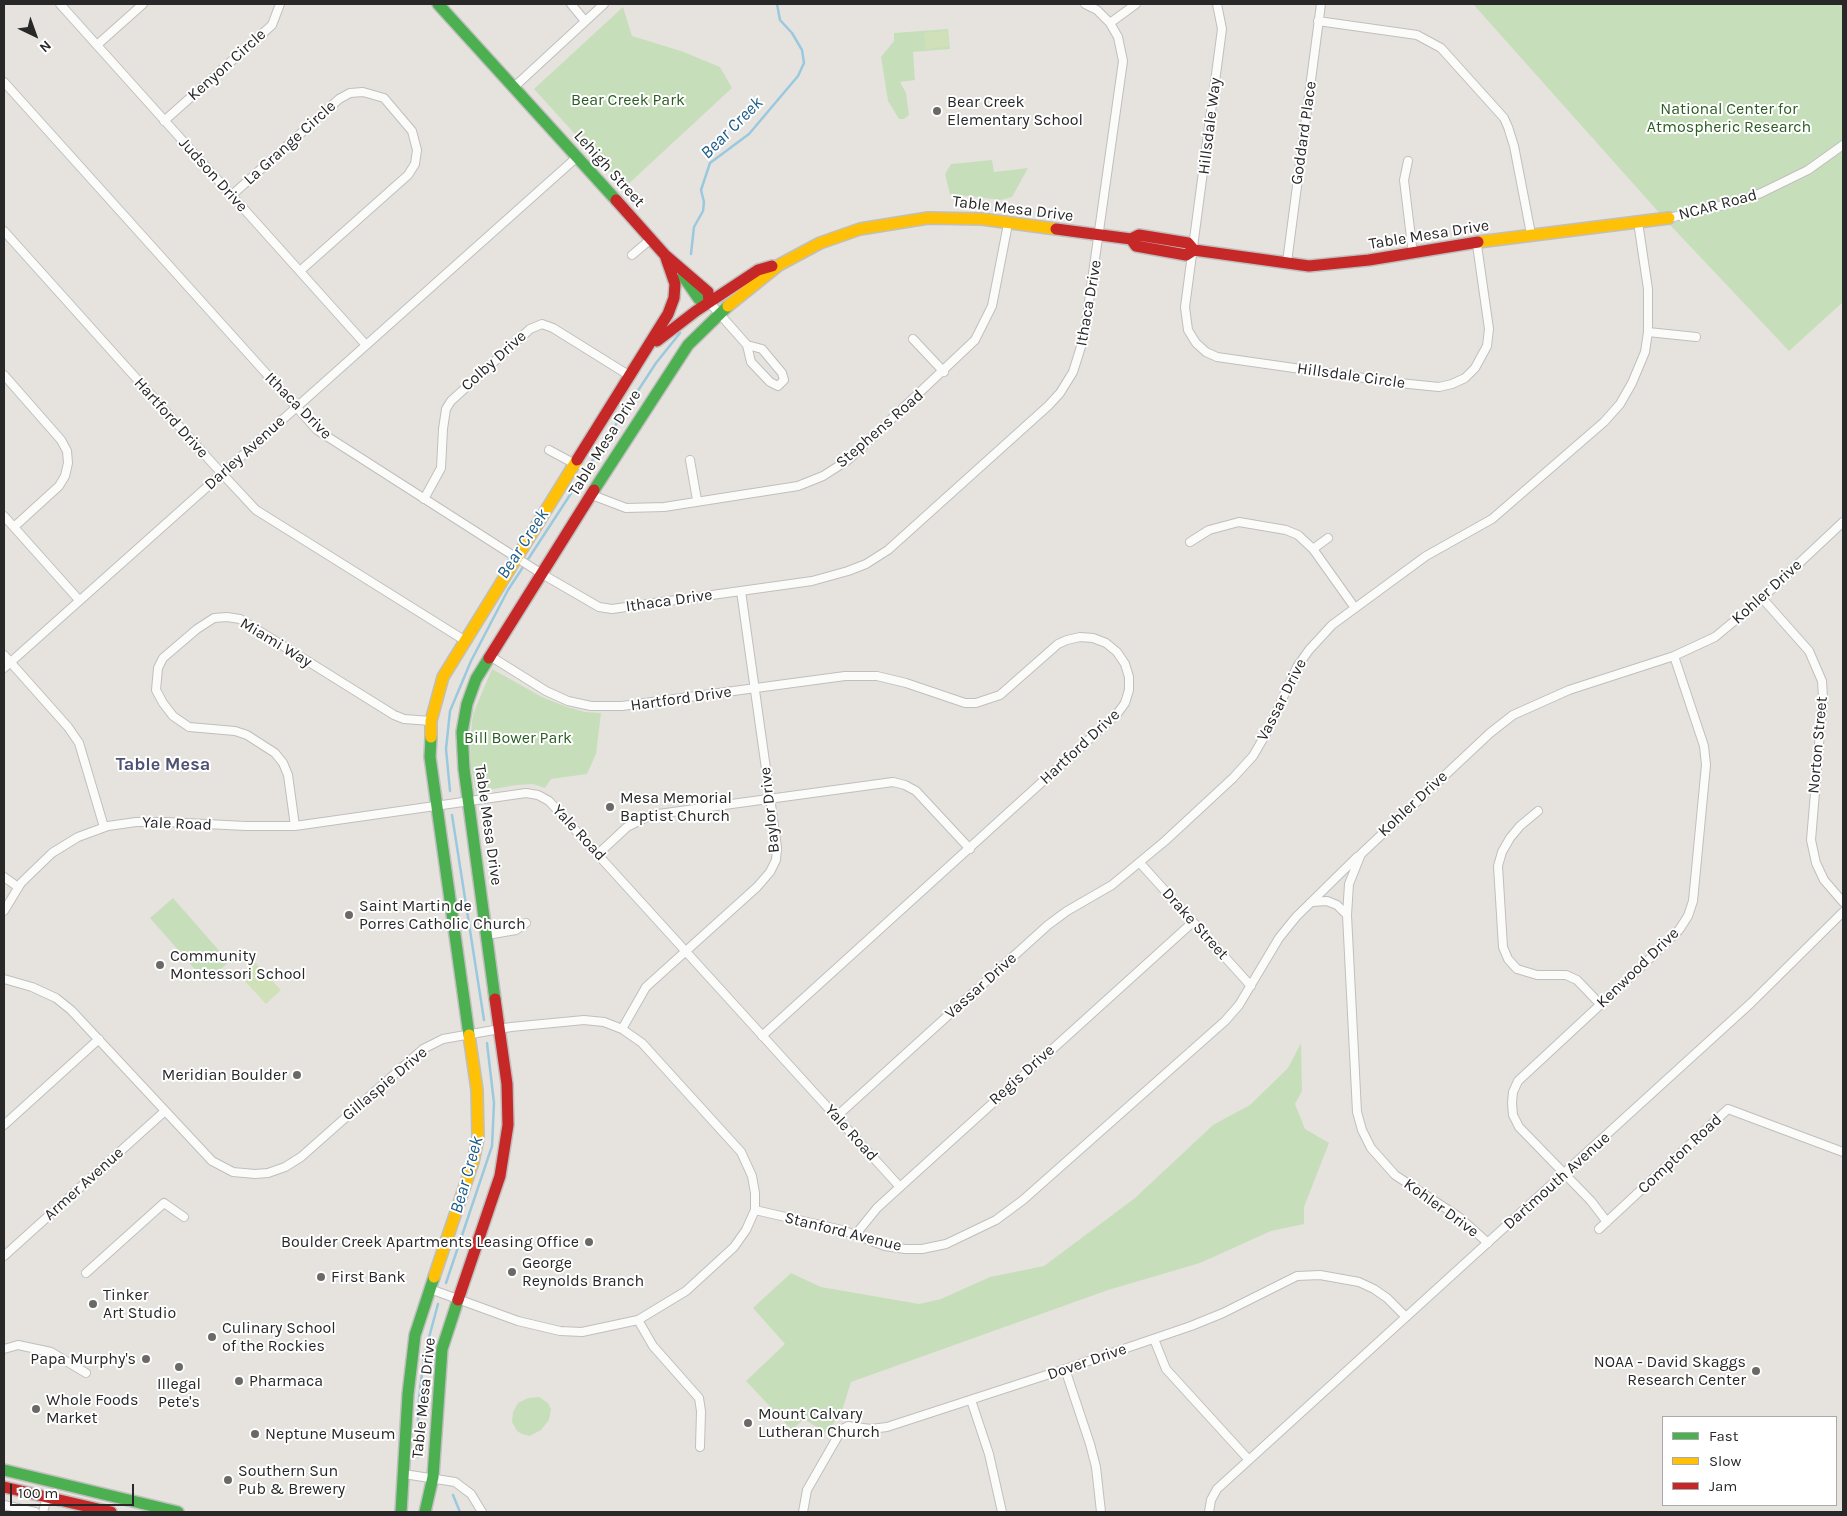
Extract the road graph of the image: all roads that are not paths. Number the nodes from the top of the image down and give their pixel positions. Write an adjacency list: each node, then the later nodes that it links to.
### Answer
1 (60, 4): 14 (street, Judson Drive)
2 (143, 4): 14 (street)
3 (280, 4): 17 (street, Kenyon Circle)
4 (438, 4): 16 (main road, Lehigh Street)
5 (570, 4): 11 (street)
6 (604, 4): 11 (street)
7 (1086, 4): 13 (street, Ithaca Drive)
8 (1136, 4): 13 (street)
9 (1217, 4): 30 (street, Hillsdale Way)
10 (1321, 4): 12 (street, Goddard Place)
11 (586, 21): 16 (street)
12 (1318, 21): 26 (street); 34 (street, Goddard Place)
13 (1110, 23): 27 (street, Ithaca Drive)
14 (97, 46): 17 (street, Judson Drive)
15 (4, 82): 48 (street, Ithaca Drive)
16 (513, 88): 19 (main road, Lehigh Street)
17 (164, 121): 21 (street, Judson Drive)
18 (1843, 145): 22 (street, NCAR Road)
19 (576, 158): 28 (main road, Lehigh Street); 42 (street, Darley Avenue)
20 (1408, 161): 31 (street)
21 (232, 195): 36 (street, Judson Drive); 36 (street, La Grange Circle)
22 (1669, 218): 23 (main road, Table Mesa Drive)
23 (1638, 222): 26 (main road, Table Mesa Drive); 39 (street, Vassar Drive)
24 (1008, 224): 27 (main road, Table Mesa Drive); 35 (main road, Table Mesa Drive); 45 (street, Stephens Road)
25 (4, 230): 52 (street, Hartford Drive)
26 (1531, 234): 29 (main road, Table Mesa Drive)
27 (1100, 236): 30 (main road, Table Mesa Drive); 64 (street, Ithaca Drive)
28 (651, 239): 32 (main road, Lehigh Street); 33 (street)
29 (1477, 245): 30 (street, Hillsdale Circle); 31 (main road, Table Mesa Drive)
30 (1194, 250): 34 (main road, Table Mesa Drive)
31 (1413, 254): 34 (main road, Table Mesa Drive)
32 (665, 255): 37 (main road, Lehigh Street); 44 (main road, Table Mesa Drive)
33 (632, 256)
34 (1286, 262)
35 (779, 264): 37 (main road, Table Mesa Drive); 38 (main road, Table Mesa Drive)
36 (300, 271): 42 (street, Judson Drive)
37 (709, 302): 38 (street, Lehigh Street); 44 (main road, Table Mesa Drive)
38 (719, 313): 43 (street, Lehigh Street); 53 (main road, Table Mesa Drive)
39 (1648, 332): 40 (street); 67 (street, Vassar Drive)
40 (1696, 337)
41 (913, 339): 45 (street)
42 (366, 345): 48 (street, Darley Avenue)
43 (747, 345): 43 (street)
44 (644, 354): 47 (main road, Table Mesa Drive)
45 (944, 372): 55 (street, Stephens Road)
46 (4, 375): 58 (street)
47 (630, 376): 51 (main road, Table Mesa Drive); 54 (street, Colby Drive)
48 (296, 408): 52 (street, Darley Avenue); 54 (street, Ithaca Drive)
49 (549, 450): 51 (street, Table Mesa Drive)
50 (690, 460): 55 (street)
51 (575, 464): 62 (main road, Table Mesa Drive)
52 (221, 474): 66 (street, Darley Avenue); 68 (street, Hartford Drive)
53 (592, 495): 55 (street, Stephens Road); 63 (main road, Table Mesa Drive)
54 (424, 499): 62 (street, Ithaca Drive)
55 (697, 500)
56 (4, 516): 58 (street)
57 (1843, 522): 65 (street, Kohler Drive)
58 (14, 527): 66 (street)
59 (1328, 538): 61 (street)
60 (1190, 542): 61 (street)
61 (1313, 549): 67 (street)
62 (520, 559): 63 (street, Ithaca Drive); 68 (main road, Table Mesa Drive)
63 (538, 571): 64 (street, Ithaca Drive); 70 (main road, Table Mesa Drive)
64 (741, 591): 73 (street, Baylor Drive)
65 (1762, 598): 71 (street, Kohler Drive); 88 (street, Norton Street)
66 (79, 600): 72 (street, Darley Avenue)
67 (1355, 608): 84 (street, Vassar Drive)
68 (464, 640): 74 (main road, Table Mesa Drive)
69 (4, 655): 72 (street)
70 (490, 656): 73 (street, Hartford Drive); 76 (main road, Table Mesa Drive)
71 (1674, 656): 83 (street, Kohler Drive); 98 (street, Kenwood Drive)
72 (7, 665): 80 (street)
73 (754, 689): 75 (street, Baylor Drive); 81 (street, Hartford Drive)
74 (431, 722): 77 (main road, Table Mesa Drive); 79 (street, Miami Way)
75 (769, 797): 81 (street); 82 (street); 95 (street, Baylor Drive)
76 (468, 802): 77 (street, Yale Road); 82 (street, Yale Road); 94 (main road, Table Mesa Drive)
77 (436, 806): 79 (street, Yale Road); 101 (main road, Table Mesa Drive)
78 (1538, 811): 98 (street)
79 (295, 826): 80 (street, Yale Road)
80 (104, 827): 86 (street, Yale Road)
81 (970, 849): 102 (street, Hartford Drive)
82 (598, 854): 95 (street, Yale Road)
83 (1361, 854): 87 (street, Stanford Avenue); 91 (street, Kohler Drive)
84 (1140, 863): 92 (street, Drake Street); 105 (street, Vassar Drive)
85 (4, 876): 86 (street)
86 (18, 887): 89 (street, Yale Road)
87 (1312, 902): 91 (street); 97 (street, Stanford Avenue)
88 (1843, 902)
89 (4, 911)
90 (1843, 912): 108 (street, Dartmouth Avenue)
91 (1347, 915): 115 (street, Kohler Drive)
92 (1193, 922): 97 (street, Drake Street); 109 (street, Regis Drive)
93 (526, 924): 94 (street)
94 (487, 935): 100 (main road, Table Mesa Drive)
95 (686, 951): 99 (street, Baylor Drive); 102 (street, Yale Road)
96 (4, 979): 103 (street, Gillaspie Drive)
97 (1251, 986): 114 (street, Stanford Avenue)
98 (1600, 1004): 108 (street, Kenwood Drive)
99 (622, 1028): 100 (street, Gillaspie Drive); 110 (street, Gillaspie Drive)
100 (500, 1030): 101 (street, Gillaspie Drive); 119 (main road, Table Mesa Drive)
101 (468, 1034): 104 (street, Gillaspie Drive); 118 (main road, Table Mesa Drive)
102 (762, 1036): 105 (street, Yale Road)
103 (99, 1039): 104 (street, Gillaspie Drive); 106 (street)
104 (165, 1111): 116 (street, Armer Avenue)
105 (836, 1116): 109 (street, Yale Road)
106 (4, 1125)
107 (1843, 1152): 112 (street, Compton Road)
108 (1566, 1174): 112 (street); 115 (street, Dartmouth Avenue)
109 (900, 1186): 114 (street, Regis Drive)
110 (755, 1210): 114 (street, Stanford Avenue); 121 (street)
111 (184, 1218): 117 (street)
112 (1607, 1222): 113 (street, Compton Road)
113 (1599, 1229)
114 (856, 1234)
115 (1488, 1242): 120 (street, Dartmouth Avenue)
116 (4, 1256)
117 (86, 1273)
118 (430, 1289): 119 (street); 130 (main road, Table Mesa Drive)
119 (458, 1300): 121 (street); 131 (main road, Table Mesa Drive)
120 (1406, 1318): 122 (street, Dover Drive); 128 (street, Dartmouth Avenue)
121 (638, 1320): 127 (street)
122 (1154, 1339): 124 (street, Dover Drive); 128 (street)
123 (4, 1349): 125 (street)
124 (1065, 1369): 126 (street, Dover Drive); 144 (street)
125 (86, 1373)
126 (972, 1400): 142 (street, Dover Drive); 143 (street)
127 (700, 1447)
128 (1249, 1460): 145 (street, Dartmouth Avenue)
129 (4, 1470): 138 (main road)
130 (404, 1474): 131 (street); 139 (main road, Table Mesa Drive)
131 (432, 1477): 140 (main road, Table Mesa Drive); 141 (street)
132 (4, 1487): 133 (main road)
133 (47, 1497): 136 (street); 137 (main road)
134 (4, 1505): 135 (street)
135 (35, 1512)
136 (43, 1512)
137 (111, 1512)
138 (178, 1512)
139 (402, 1512)
140 (425, 1512)
141 (482, 1512)
142 (803, 1512)
143 (1002, 1512)
144 (1100, 1512)
145 (1209, 1512)

